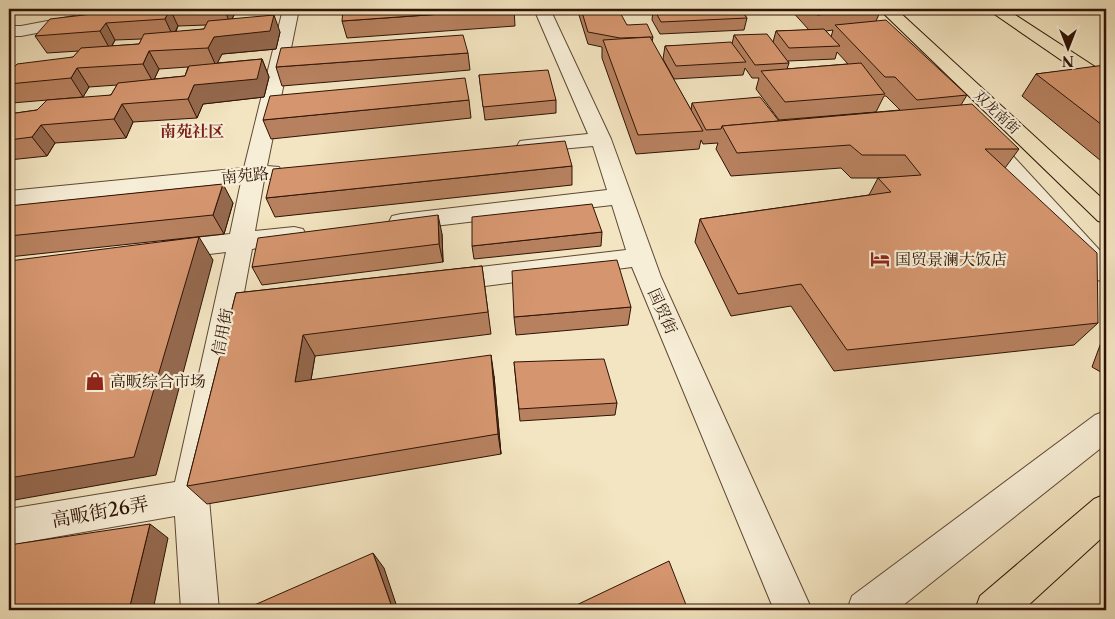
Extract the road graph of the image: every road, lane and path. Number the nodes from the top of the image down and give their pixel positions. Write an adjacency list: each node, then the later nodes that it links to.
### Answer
1 (135, 9): 5 (street)
2 (291, 9): 15 (street, 信用街)
3 (542, 9): 12 (street, 国贸街)
4 (995, 9): 10 (main road)
5 (119, 10): 7 (street)
6 (878, 12): 9 (street); 18 (main road, 双龙南街)
7 (15, 31): 8 (street)
8 (9, 45)
9 (903, 51)
10 (1106, 82)
11 (970, 121): 24 (street)
12 (601, 139): 13 (street); 16 (street, 国贸街)
13 (512, 148)
14 (293, 170): 15 (street, 南苑路)
15 (254, 174): 17 (street, 南苑路); 21 (street, 信用街)
16 (620, 196): 19 (street); 23 (street, 国贸街)
17 (9, 198)
18 (1106, 214)
19 (377, 225)
20 (318, 232): 21 (street)
21 (240, 242): 22 (street); 27 (street, 信用街)
22 (144, 253)
23 (641, 257): 25 (street); 33 (street, 国贸街)
24 (1106, 273)
25 (424, 284)
26 (257, 304): 27 (street)
27 (227, 308): 29 (street, 信用街)
28 (1106, 425): 34 (street)
29 (192, 496): 31 (street, 高畈街26弄); 32 (street, 信用街)
30 (1106, 511): 35 (main road)
31 (9, 527)
32 (200, 610)
33 (793, 610)
34 (866, 610)
35 (994, 610)

